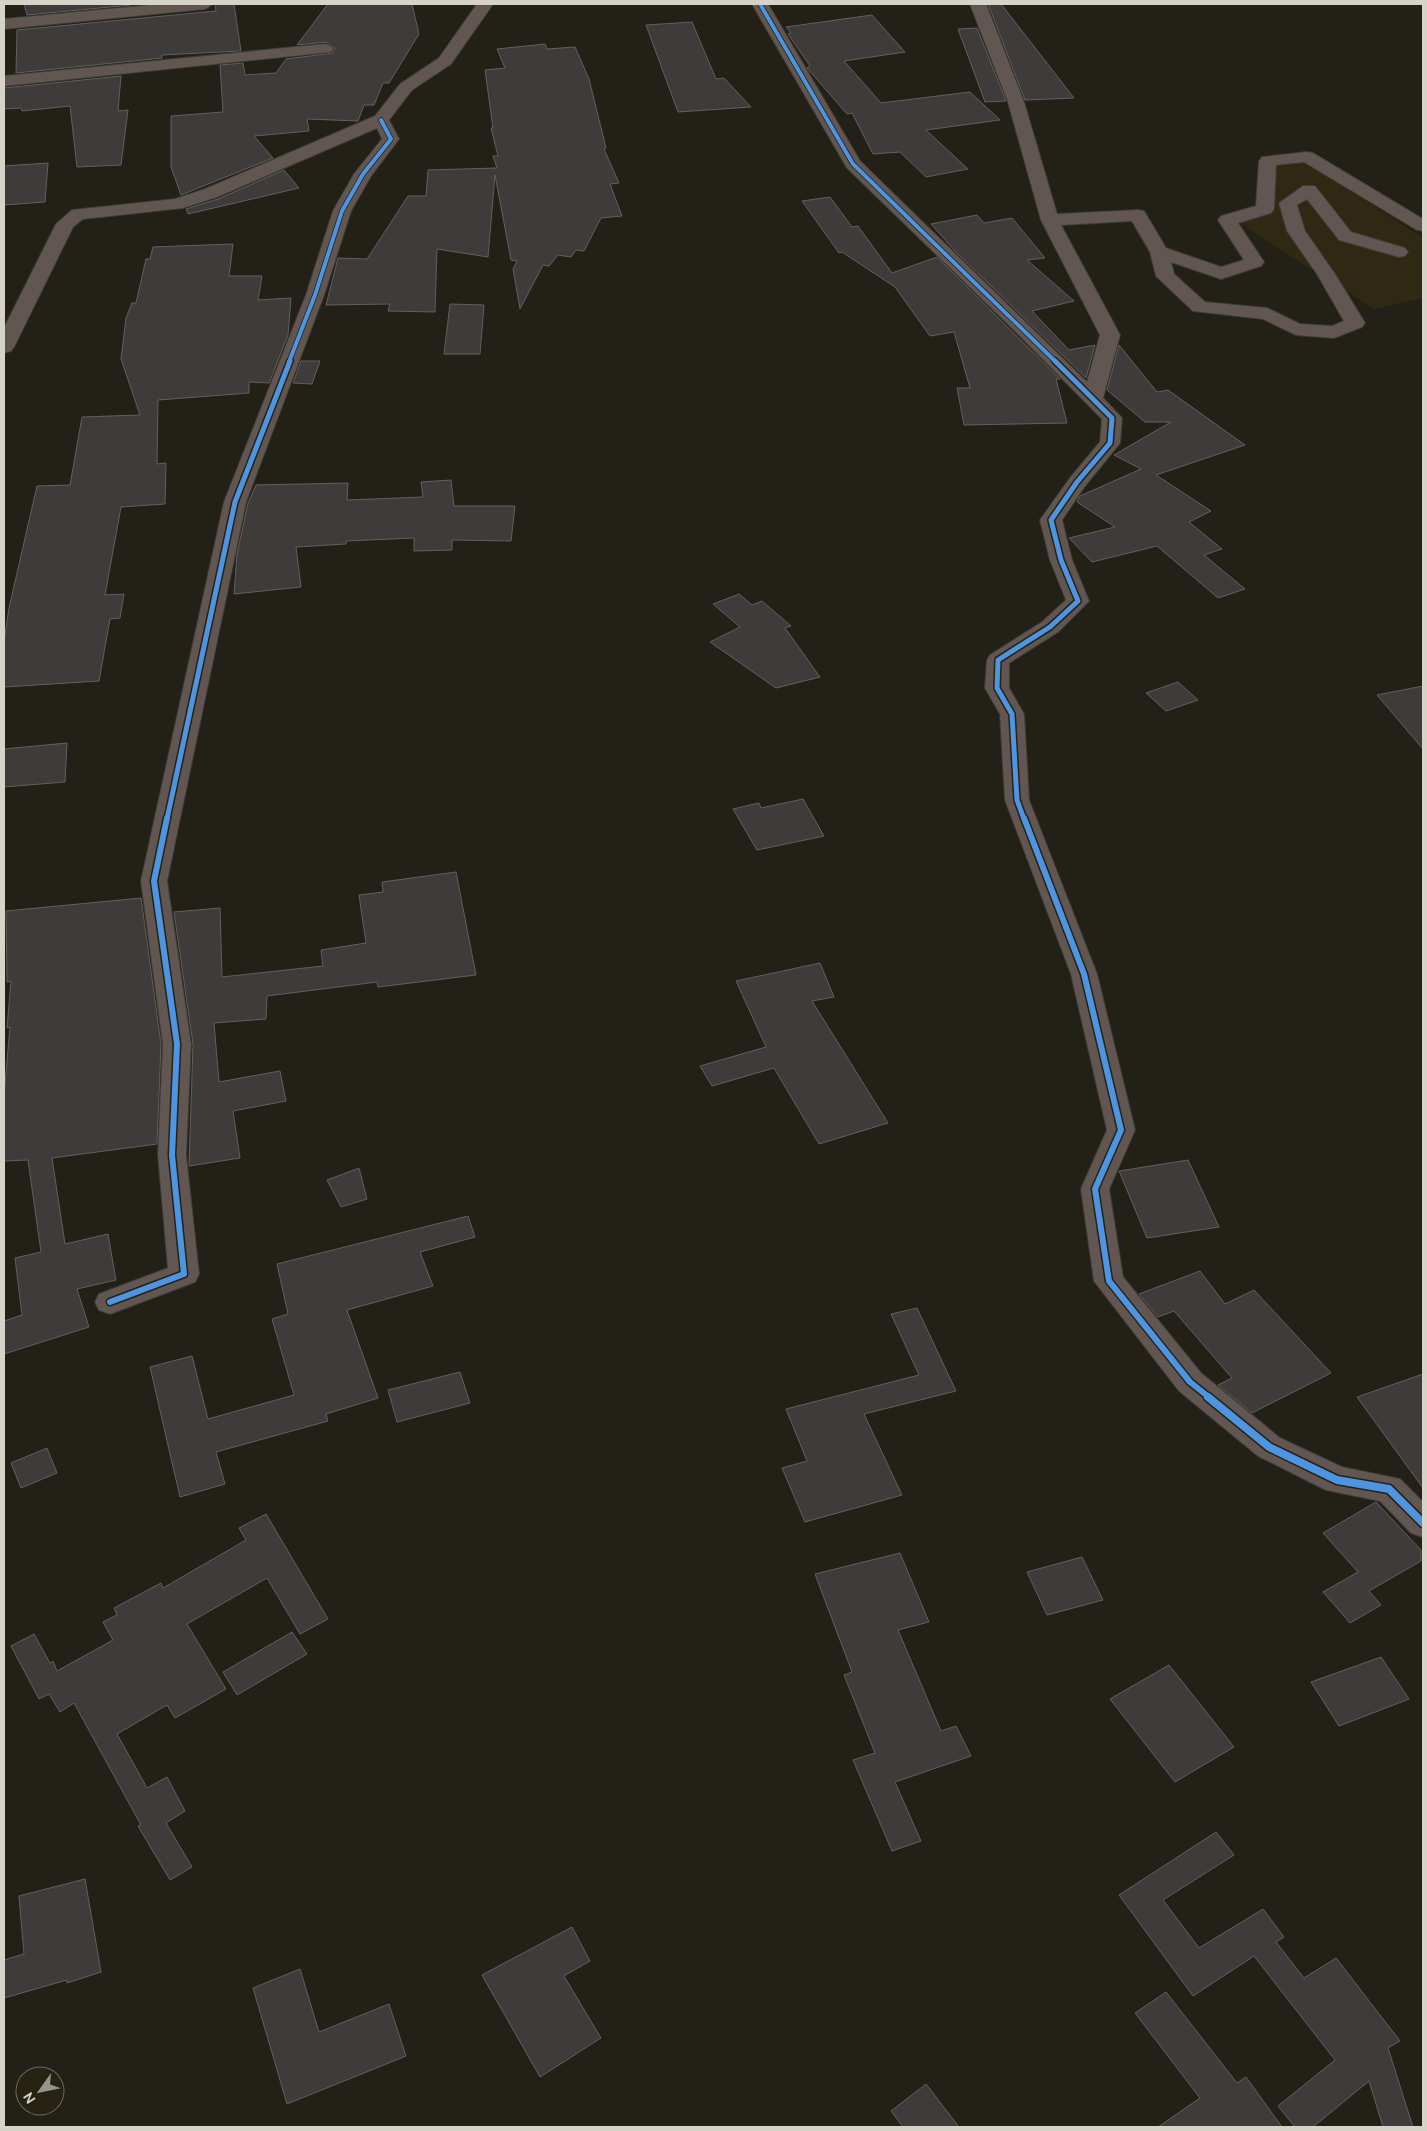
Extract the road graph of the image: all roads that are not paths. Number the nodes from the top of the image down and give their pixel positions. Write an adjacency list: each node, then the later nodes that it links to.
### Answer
1 (205, 4): 5 (street)
2 (485, 4): 8 (street)
3 (760, 4): 14 (street)
4 (978, 4): 9 (street)
5 (4, 24)
6 (325, 49): 7 (street)
7 (4, 80)
8 (381, 120): 13 (street); 15 (street)
9 (1050, 220): 11 (street); 14 (street)
10 (1423, 226): 11 (street)
11 (1159, 252): 12 (street)
12 (1400, 252)
13 (4, 347)
14 (1093, 398): 16 (street)
15 (110, 1302)
16 (1423, 1523)

